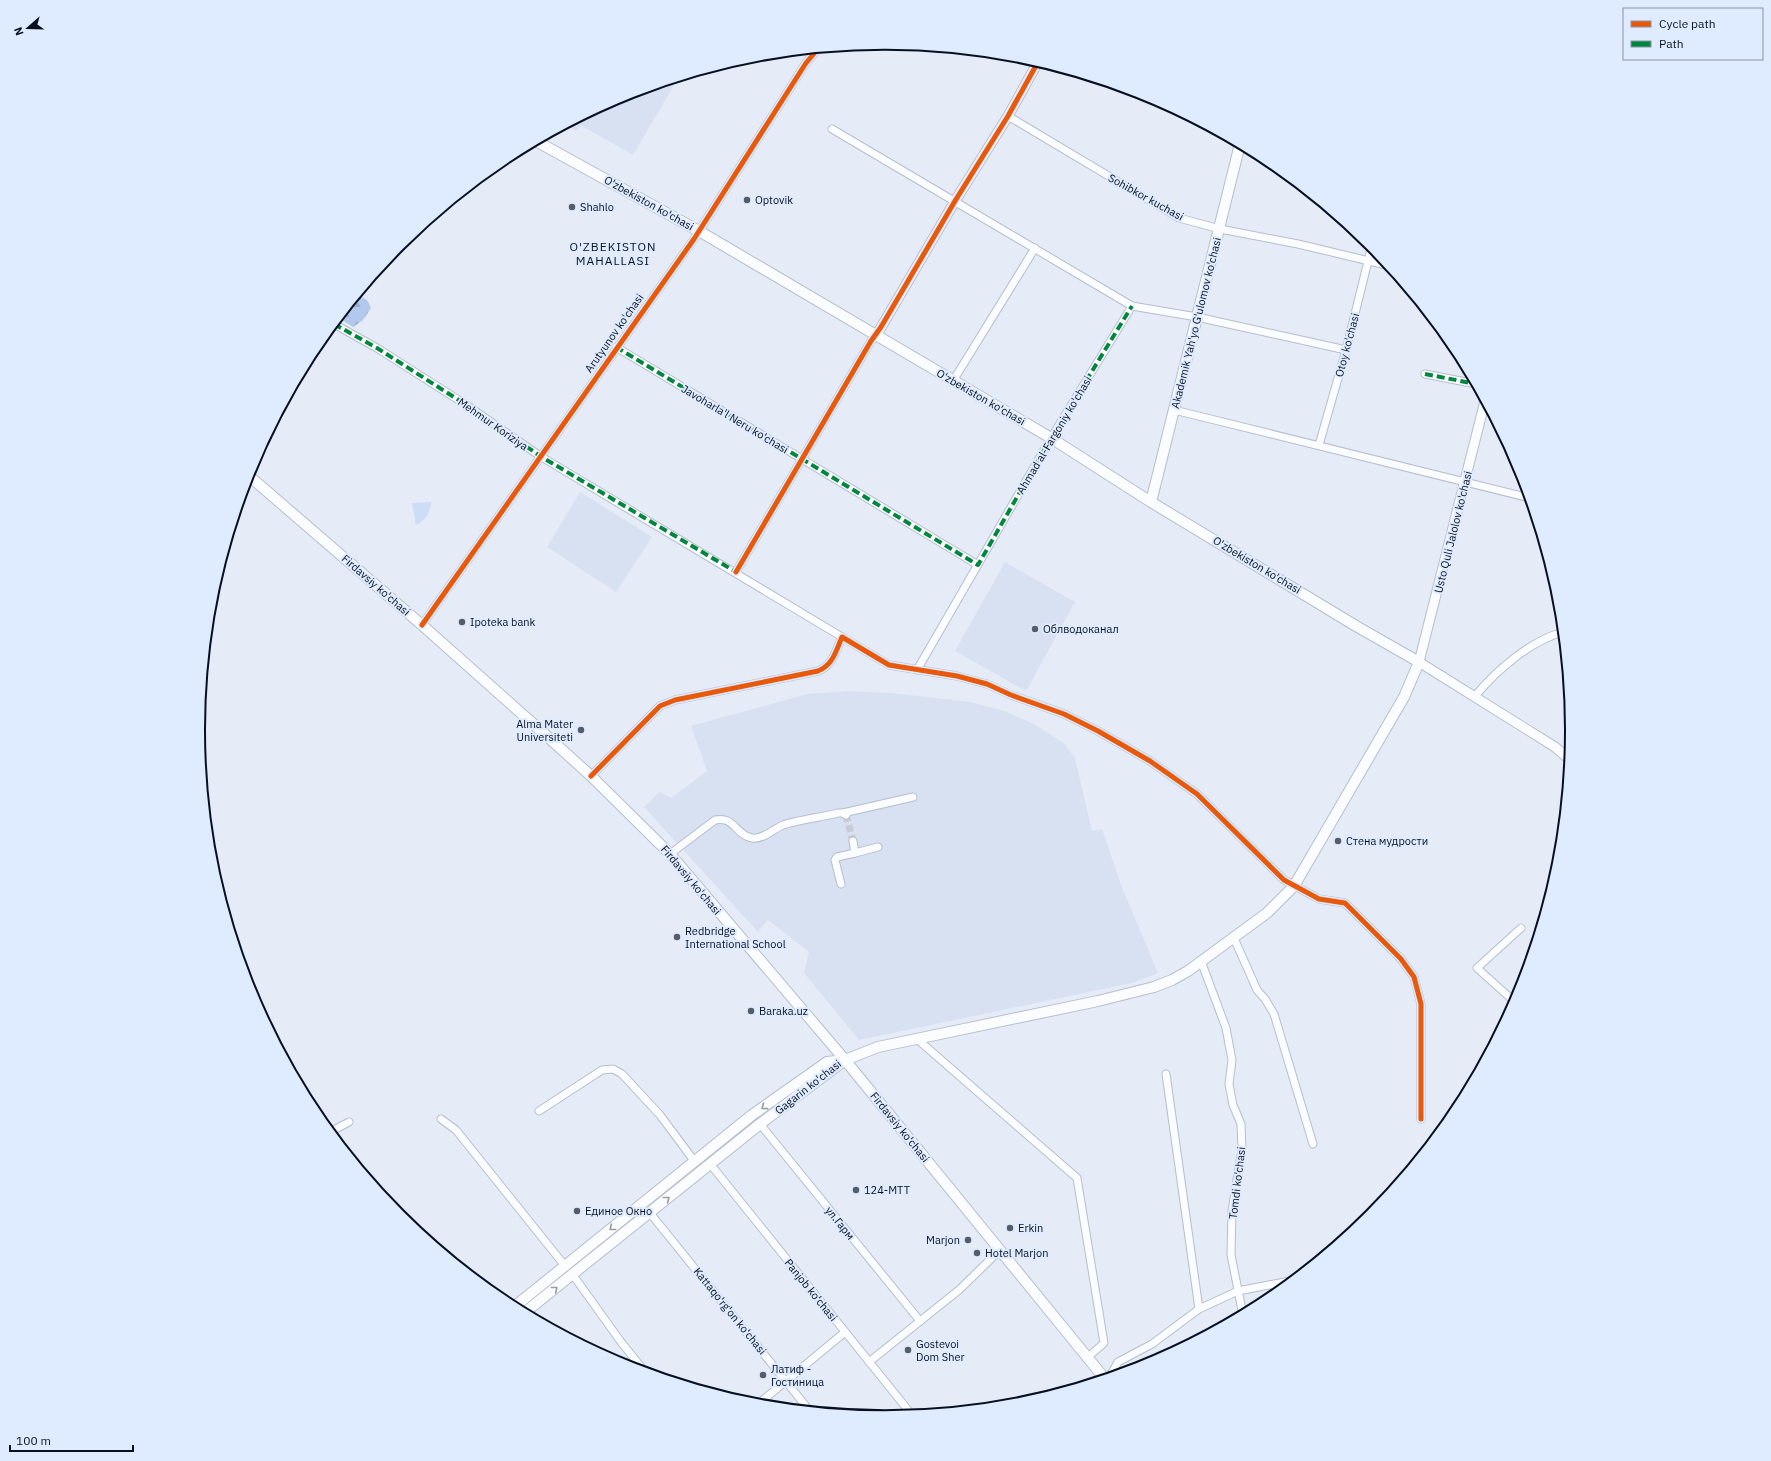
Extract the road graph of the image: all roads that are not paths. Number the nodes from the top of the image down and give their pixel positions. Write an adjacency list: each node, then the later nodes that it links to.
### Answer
1 (814, 54): 9 (street, Arutyunov ko'chasi)
2 (1035, 67): 3 (street)
3 (1008, 116): 7 (street); 8 (street, Sohibkor kuchasi)
4 (832, 129): 7 (street)
5 (541, 144): 9 (main road, O'zbekiston ko'chasi)
6 (1239, 149): 8 (main road, Akademik Yah'yo G'ulomov ko'chasi)
7 (955, 201): 10 (street); 17 (street)
8 (1220, 229): 12 (street, Sohibkor kuchasi); 15 (main road, Akademik Yah'yo G'ulomov ko'chasi)
9 (699, 231): 17 (main road, O'zbekiston ko'chasi); 18 (street, Arutyunov ko'chasi)
10 (1035, 248): 14 (street); 21 (street)
11 (1370, 252): 12 (street, Otoy ko'chasi)
12 (1368, 260): 13 (street, Sohibkor kuchasi); 19 (street, Otoy ko'chasi)
13 (1380, 263)
14 (1132, 306): 15 (street); 25 (street, Ahmad al-Fargoniy ko'chasi)
15 (1197, 317): 19 (street); 24 (main road, Akademik Yah'yo G'ulomov ko'chasi)
16 (338, 326): 27 (street, Mehmur Koriziya)
17 (876, 336): 21 (main road, O'zbekiston ko'chasi); 28 (street)
18 (616, 347): 27 (street, Arutyunov ko'chasi); 28 (street, Javoharla'l Neru ko'chasi)
19 (1346, 350): 26 (street, Otoy ko'chasi)
20 (1425, 374): 22 (street)
21 (953, 381): 25 (main road, O'zbekiston ko'chasi)
22 (1471, 383)
23 (1484, 407): 30 (street, Usto Quli Jalolov ko'chasi)
24 (1174, 410): 26 (street); 32 (main road, Akademik Yah'yo G'ulomov ko'chasi)
25 (1051, 438): 32 (main road, O'zbekiston ko'chasi); 33 (street, Ahmad al-Fargoniy ko'chasi)
26 (1319, 445): 30 (street)
27 (540, 456): 34 (street, Mehmur Koriziya); 35 (street, Arutyunov ko'chasi)
28 (801, 458): 33 (street, Javoharla'l Neru ko'chasi); 34 (street)
29 (253, 480): 35 (main road, Firdavsiy ko'chasi)
30 (1466, 482): 31 (street); 38 (street, Usto Quli Jalolov ko'chasi)
31 (1524, 497)
32 (1151, 502): 38 (main road, O'zbekiston ko'chasi)
33 (978, 565): 39 (street, Ahmad al-Fargoniy ko'chasi)
34 (736, 572): 37 (street, Mehmur Koriziya)
35 (422, 625): 42 (main road, Firdavsiy ko'chasi)
36 (1559, 634): 40 (street)
37 (842, 637): 39 (street, Mehmur Koriziya); 42 (street)
38 (1419, 662): 40 (street); 49 (main road)
39 (917, 670): 49 (street, Mehmur Koriziya)
40 (1475, 696): 41 (street)
41 (1565, 756)
42 (591, 776): 47 (main road, Firdavsiy ko'chasi)
43 (913, 797): 47 (street)
44 (853, 841): 46 (street)
45 (878, 847): 46 (street)
46 (855, 853): 48 (street)
47 (670, 854): 55 (main road, Firdavsiy ko'chasi)
48 (841, 884)
49 (1294, 886): 51 (main road); 59 (street, Mehmur Koriziya)
50 (1521, 928): 53 (street)
51 (1233, 936): 52 (main road); 63 (street)
52 (1201, 961): 54 (main road); 71 (street, Tomdi ko'chasi)
53 (1511, 998)
54 (917, 1039): 55 (main road); 78 (street)
55 (844, 1060): 61 (main road, Gagarin ko'chasi); 64 (main road, Gagarin ko'chasi, one-way to 64); 67 (main road, Firdavsiy ko'chasi)
56 (1166, 1074): 73 (street)
57 (539, 1112): 64 (street)
58 (441, 1119): 68 (street)
59 (1421, 1119)
60 (349, 1122): 62 (street)
61 (760, 1124): 65 (main road, Gagarin ko'chasi); 76 (street, ул.Гарм)
62 (335, 1129)
63 (1313, 1144)
64 (695, 1162): 68 (main road, Gagarin ko'chasi, one-way to 68)
65 (711, 1165): 66 (main road, Gagarin ko'chasi, one-way to 65); 77 (street, Panjob ko'chasi)
66 (650, 1213): 69 (main road, Gagarin ko'chasi); 83 (street, Kattaqo'rg'on ko'chasi)
67 (1000, 1250): 76 (street); 78 (main road, Firdavsiy ko'chasi)
68 (565, 1266): 72 (main road, Gagarin ko'chasi)
69 (573, 1275): 74 (main road, Gagarin ko'chasi, one-way to 69); 80 (street)
70 (1283, 1282): 71 (street)
71 (1238, 1291): 73 (street); 75 (street, Tomdi ko'chasi)
72 (519, 1304)
73 (1199, 1309): 81 (street)
74 (528, 1310)
75 (1242, 1310)
76 (920, 1321): 79 (street)
77 (845, 1332): 79 (street, Panjob ko'chasi); 83 (street)
78 (1088, 1358): 82 (main road, Firdavsiy ko'chasi)
79 (869, 1362): 86 (street, Panjob ko'chasi)
80 (639, 1364)
81 (1113, 1372)
82 (1102, 1376)
83 (786, 1381): 84 (street); 85 (street, Kattaqo'rg'on ko'chasi)
84 (763, 1400)
85 (806, 1406)
86 (908, 1410)

